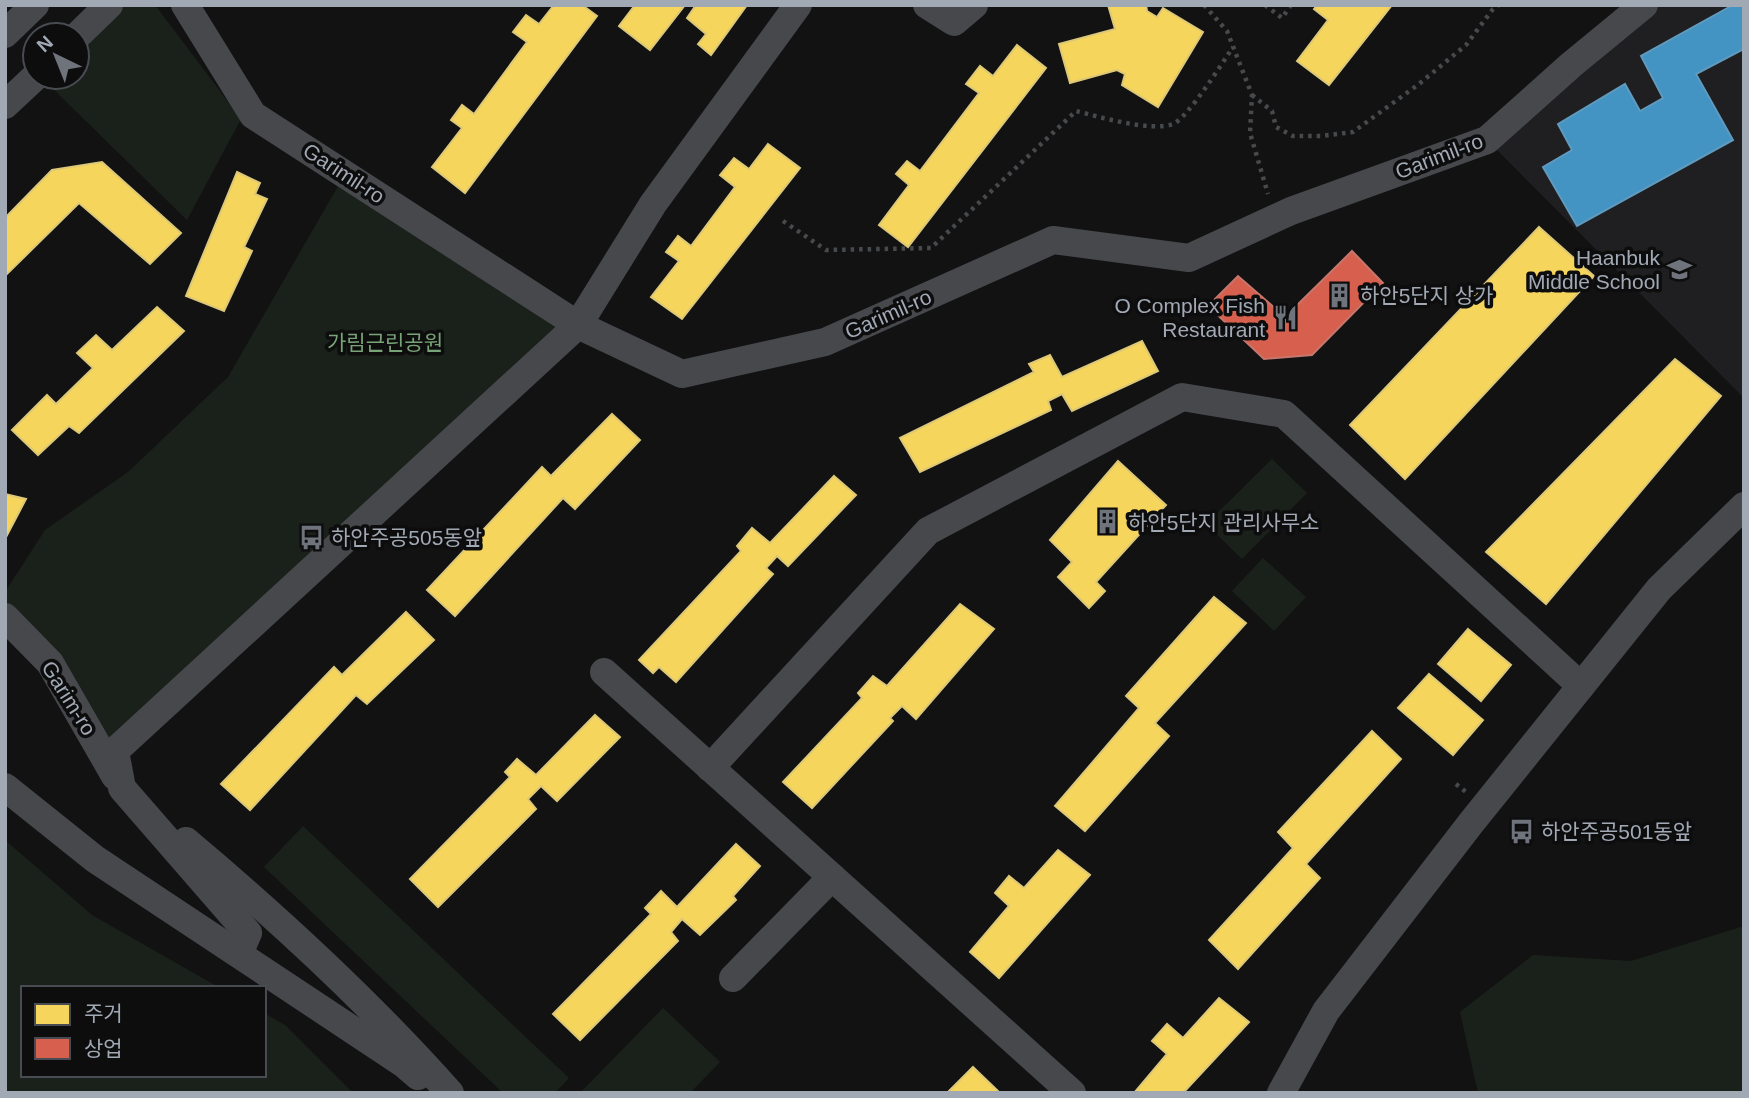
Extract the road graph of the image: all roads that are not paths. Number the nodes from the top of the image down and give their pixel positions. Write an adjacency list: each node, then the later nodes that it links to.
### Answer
1 (35, 5): 9 (street)
2 (109, 5): 8 (street)
3 (797, 5): 12 (street)
4 (927, 5): 5 (street)
5 (974, 5)
6 (1644, 5): 12 (street, Garimil-ro)
7 (185, 6): 12 (street, Garimil-ro)
8 (91, 22)
9 (5, 34)
10 (21, 90): 11 (street)
11 (5, 105)
12 (578, 325): 19 (street)
13 (1744, 506): 16 (street)
14 (5, 617): 19 (street, Garim-ro)
15 (604, 672): 17 (street)
16 (1581, 686): 17 (street); 26 (street)
17 (710, 768): 20 (street)
18 (5, 787): 21 (street)
19 (122, 788): 21 (street); 24 (street)
20 (832, 877): 22 (street); 25 (street)
21 (239, 954): 23 (street)
22 (733, 978)
23 (438, 1093)
24 (450, 1093)
25 (1072, 1093)
26 (1281, 1093)

